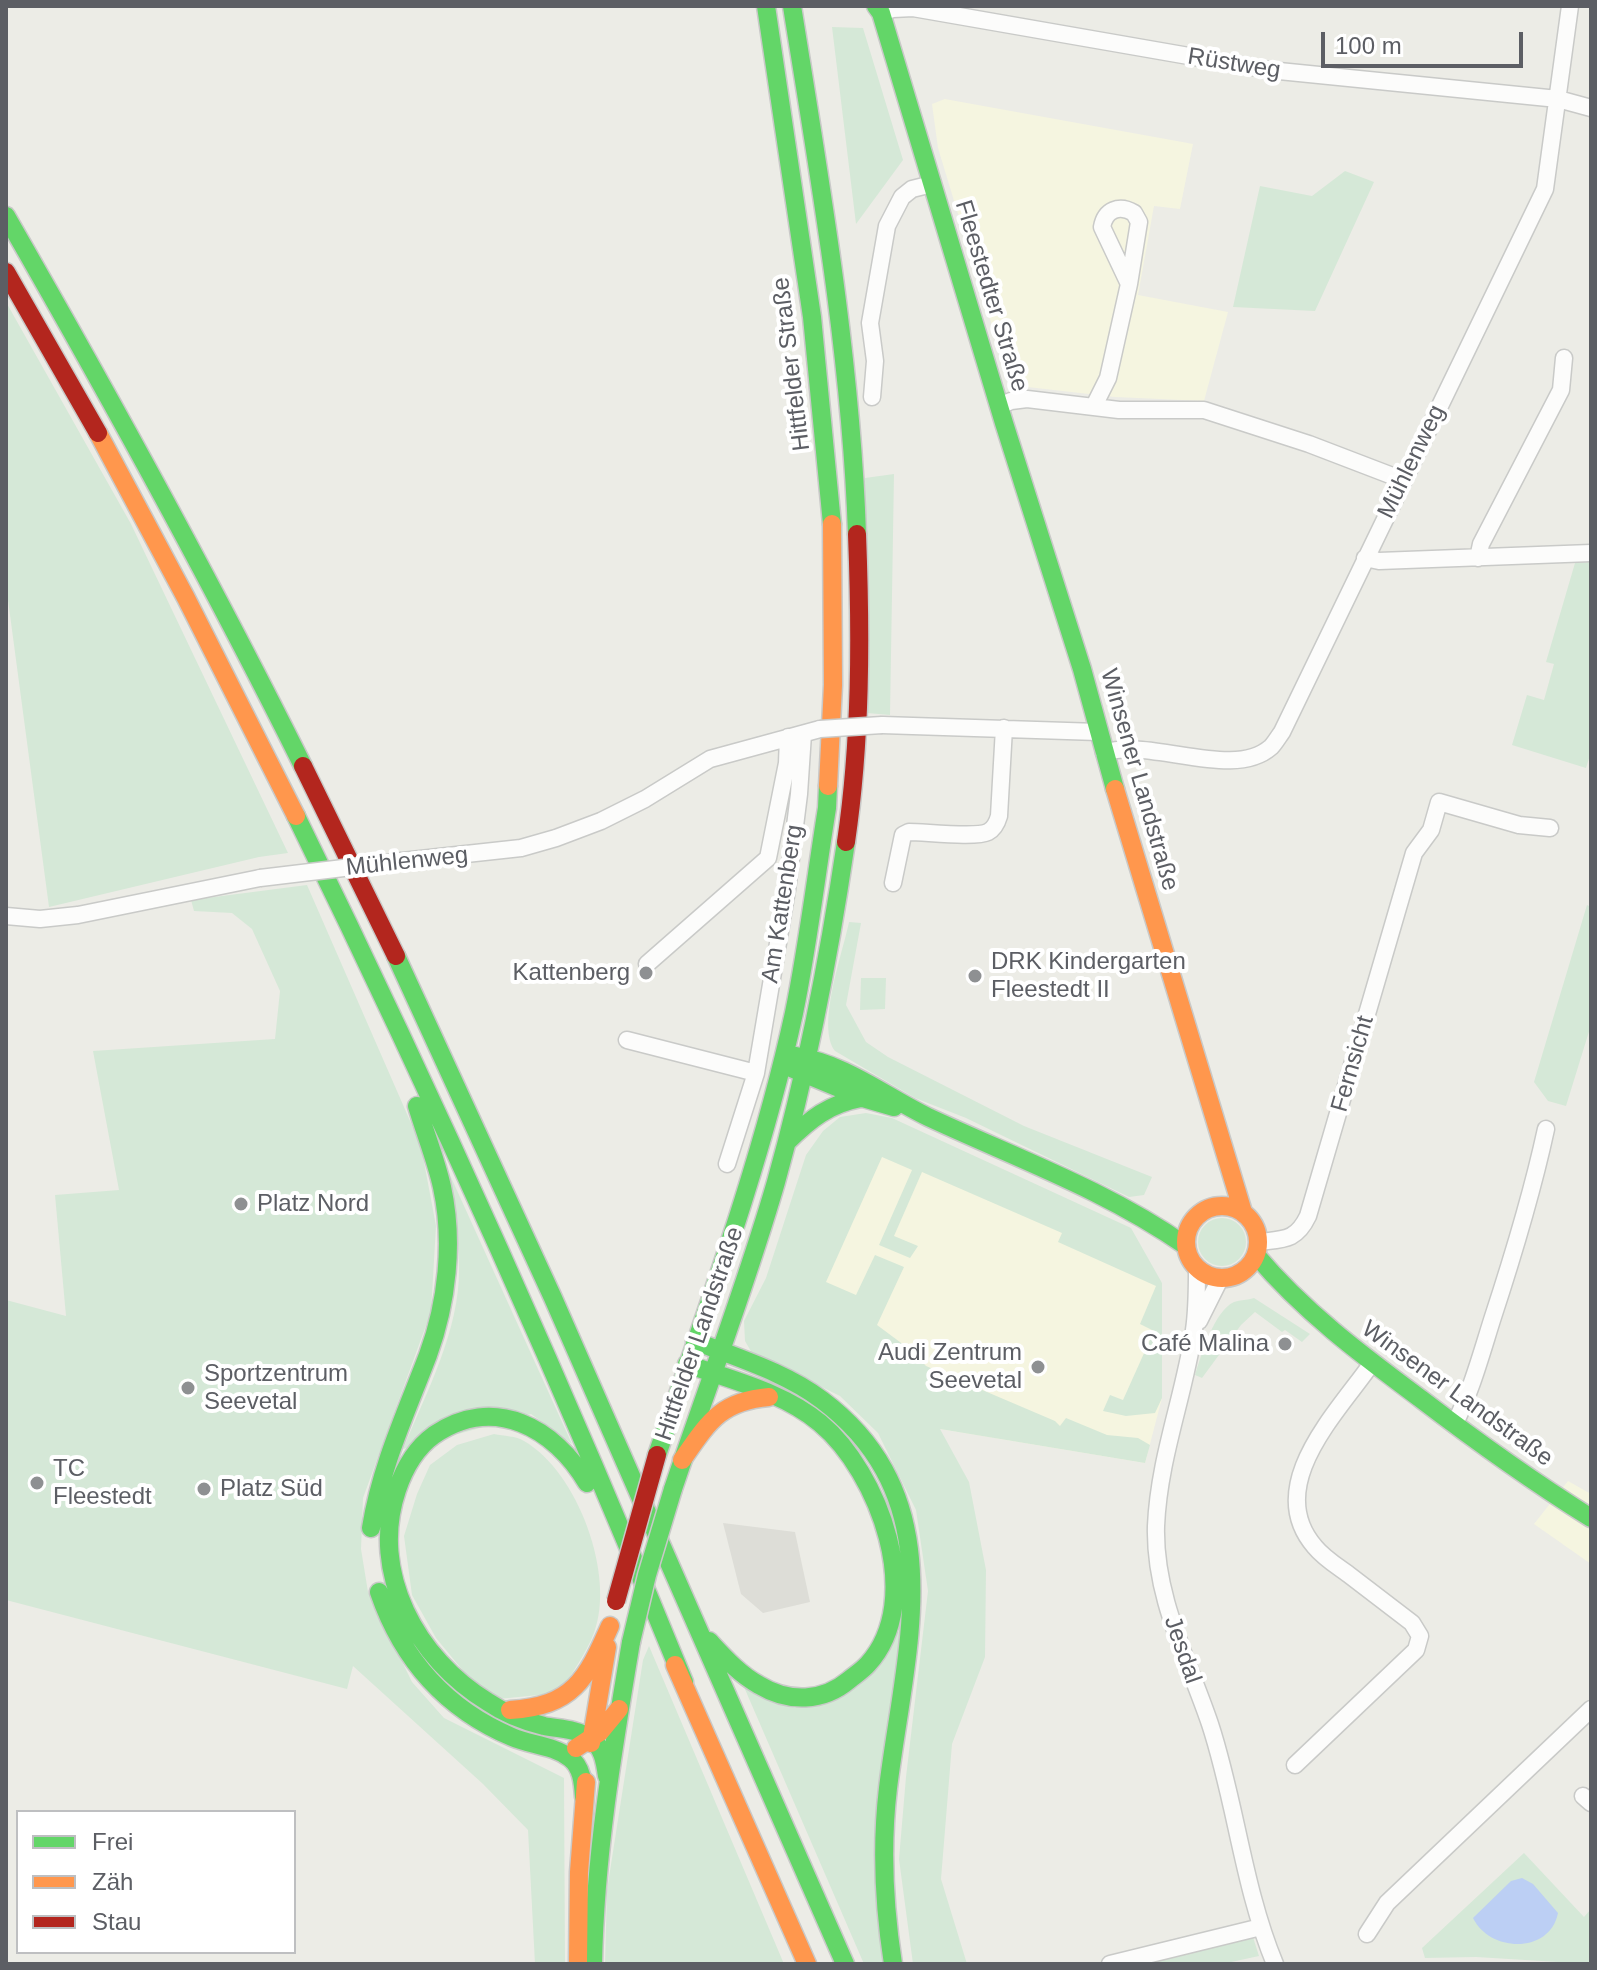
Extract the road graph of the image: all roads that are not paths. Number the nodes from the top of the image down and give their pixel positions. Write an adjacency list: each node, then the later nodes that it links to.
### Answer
1 (766, 6): 20 (main road, Hittfelder Straße)
2 (792, 6): 19 (main road, Hittfelder Straße)
3 (1570, 6): 5 (street, Mühlenweg)
4 (878, 10): 5 (street, Rüstweg); 7 (main road, Fleestedter Straße)
5 (1558, 99): 6 (street, Rüstweg); 15 (street, Mühlenweg)
6 (1591, 108)
7 (932, 184): 12 (street, Fleestedter Straße); 14 (main road, Fleestedter Straße)
8 (6, 216): 60 (main road)
9 (6, 272): 29 (main road)
10 (1129, 284): 13 (street)
11 (1564, 358): 18 (street)
12 (872, 397)
13 (1094, 406): 14 (street); 15 (street)
14 (1002, 414): 22 (main road, Winsener Landstraße)
15 (1403, 480): 17 (street, Mühlenweg)
16 (1591, 553): 18 (street)
17 (1365, 558): 18 (street); 24 (street, Mühlenweg)
18 (1478, 558)
19 (857, 719): 32 (main road, Hittfelder Landstraße)
20 (827, 724): 21 (street, Mühlenweg, bridge); 23 (street, Mühlenweg); 31 (main road, Hittfelder Landstraße)
21 (1004, 728): 22 (street, Mühlenweg); 26 (street)
22 (1098, 732): 24 (main road, Winsener Landstraße)
23 (795, 736): 27 (street, Mühlenweg, bridge); 28 (street); 33 (street, Am Kattenberg)
24 (1104, 753): 38 (main road, Winsener Landstraße)
25 (1550, 828): 45 (street, Fernsicht)
26 (893, 883)
27 (6, 916)
28 (647, 964)
29 (387, 1005): 61 (main road); 66 (main road)
30 (627, 1040): 33 (street)
31 (782, 1059): 32 (main road); 50 (main road, Hittfelder Landstraße)
32 (805, 1066): 34 (main road); 35 (main road); 37 (main road, Hittfelder Landstraße)
33 (756, 1073): 39 (street, Am Kattenberg)
34 (863, 1098): 35 (main road); 37 (main road)
35 (924, 1114): 40 (main road)
36 (1546, 1129): 56 (street)
37 (786, 1143): 51 (main road, Hittfelder Landstraße)
38 (1224, 1152): 41 (main road, Winsener Landstraße); 42 (main road, Winsener Landstraße)
39 (727, 1164)
40 (1114, 1203): 43 (main road); 44 (main road)
41 (1211, 1208): 42 (main road); 43 (main road)
42 (1243, 1212): 45 (main road, Winsener Landstraße)
43 (1194, 1219): 44 (main road)
44 (1186, 1246): 46 (main road)
45 (1258, 1248): 47 (main road); 48 (main road, Winsener Landstraße)
46 (1197, 1270): 47 (main road, Winsener Landstraße); 49 (street, Jesdal)
47 (1229, 1277): 48 (main road, Winsener Landstraße); 49 (street, Jesdal)
48 (1298, 1303): 52 (main road, Winsener Landstraße)
49 (1194, 1330): 70 (street, Jesdal)
50 (695, 1341): 51 (main road); 53 (main road, Hittfelder Landstraße)
51 (720, 1351): 54 (main road, Hittfelder Landstraße); 76 (main road)
52 (1372, 1363): 56 (main road, Winsener Landstraße); 67 (street)
53 (687, 1364): 54 (main road); 59 (main road, Hittfelder Landstraße, bridge)
54 (711, 1374): 55 (main road); 57 (main road, Hittfelder Landstraße)
55 (773, 1397): 57 (main road); 60 (main road)
56 (1454, 1425): 58 (main road, Winsener Landstraße)
57 (682, 1460): 62 (main road, Hittfelder Landstraße, bridge)
58 (1591, 1518)
59 (610, 1626): 64 (main road); 65 (main road, Hittfelder Landstraße)
60 (700, 1632): 75 (main road)
61 (684, 1682): 64 (main road); 74 (main road)
62 (619, 1709): 65 (main road); 68 (main road, Hittfelder Landstraße)
63 (1591, 1709): 71 (street)
64 (500, 1710): 65 (main road)
65 (591, 1739): 66 (main road); 68 (main road); 69 (main road, Hittfelder Landstraße)
66 (560, 1752): 69 (main road)
67 (1295, 1765)
68 (607, 1776): 73 (main road, Hittfelder Landstraße)
69 (584, 1797): 72 (main road, Hittfelder Landstraße)
70 (1261, 1927): 77 (street); 78 (street, Jesdal)
71 (1367, 1934)
72 (578, 1964)
73 (593, 1964)
74 (807, 1964)
75 (845, 1964)
76 (893, 1964)
77 (1110, 1964)
78 (1275, 1964)

